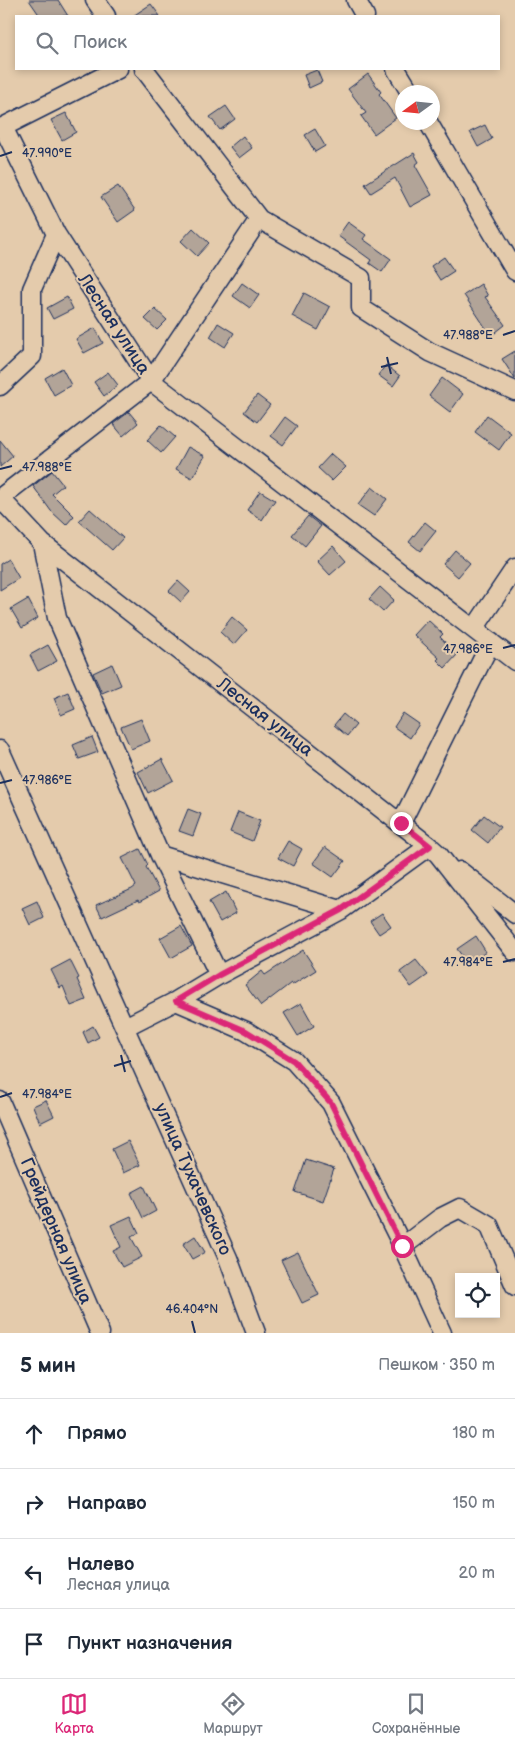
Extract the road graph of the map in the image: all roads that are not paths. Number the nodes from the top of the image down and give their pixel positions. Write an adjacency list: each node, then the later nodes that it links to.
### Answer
1 (95, 0): 3 (street)
2 (356, 0): 4 (street)
3 (105, 15)
4 (364, 15)
5 (116, 70): 9 (street)
6 (145, 70): 11 (street)
7 (397, 70): 8 (street)
8 (406, 85)
9 (2, 128): 12 (street, Лесная улица)
10 (433, 130): 13 (street)
11 (259, 219): 14 (street); 16 (street)
12 (56, 234): 14 (street, Лесная улица); 15 (street)
13 (515, 272)
14 (151, 382): 17 (street); 20 (street, Лесная улица)
15 (0, 386)
16 (515, 391)
17 (0, 498): 18 (street, Лесная улица)
18 (42, 543): 24 (street, Лесная улица); 26 (street)
19 (515, 568): 20 (street)
20 (474, 629): 21 (street, Лесная улица)
21 (491, 642): 22 (street, Лесная улица); 24 (street)
22 (515, 661)
23 (0, 750): 32 (street)
24 (401, 823): 25 (street, Лесная улица)
25 (434, 850): 27 (street); 28 (street); 29 (street, Лесная улица)
26 (160, 855): 27 (street); 30 (street)
27 (341, 910): 30 (street)
28 (515, 914)
29 (515, 952)
30 (219, 975): 31 (street)
31 (176, 1001): 32 (street); 34 (street)
32 (125, 1027): 37 (street, улица Тухачевского)
33 (0, 1101): 36 (street, Грейдерная улица)
34 (402, 1246): 35 (street); 38 (street)
35 (515, 1286)
36 (100, 1333)
37 (256, 1333)
38 (442, 1333)

